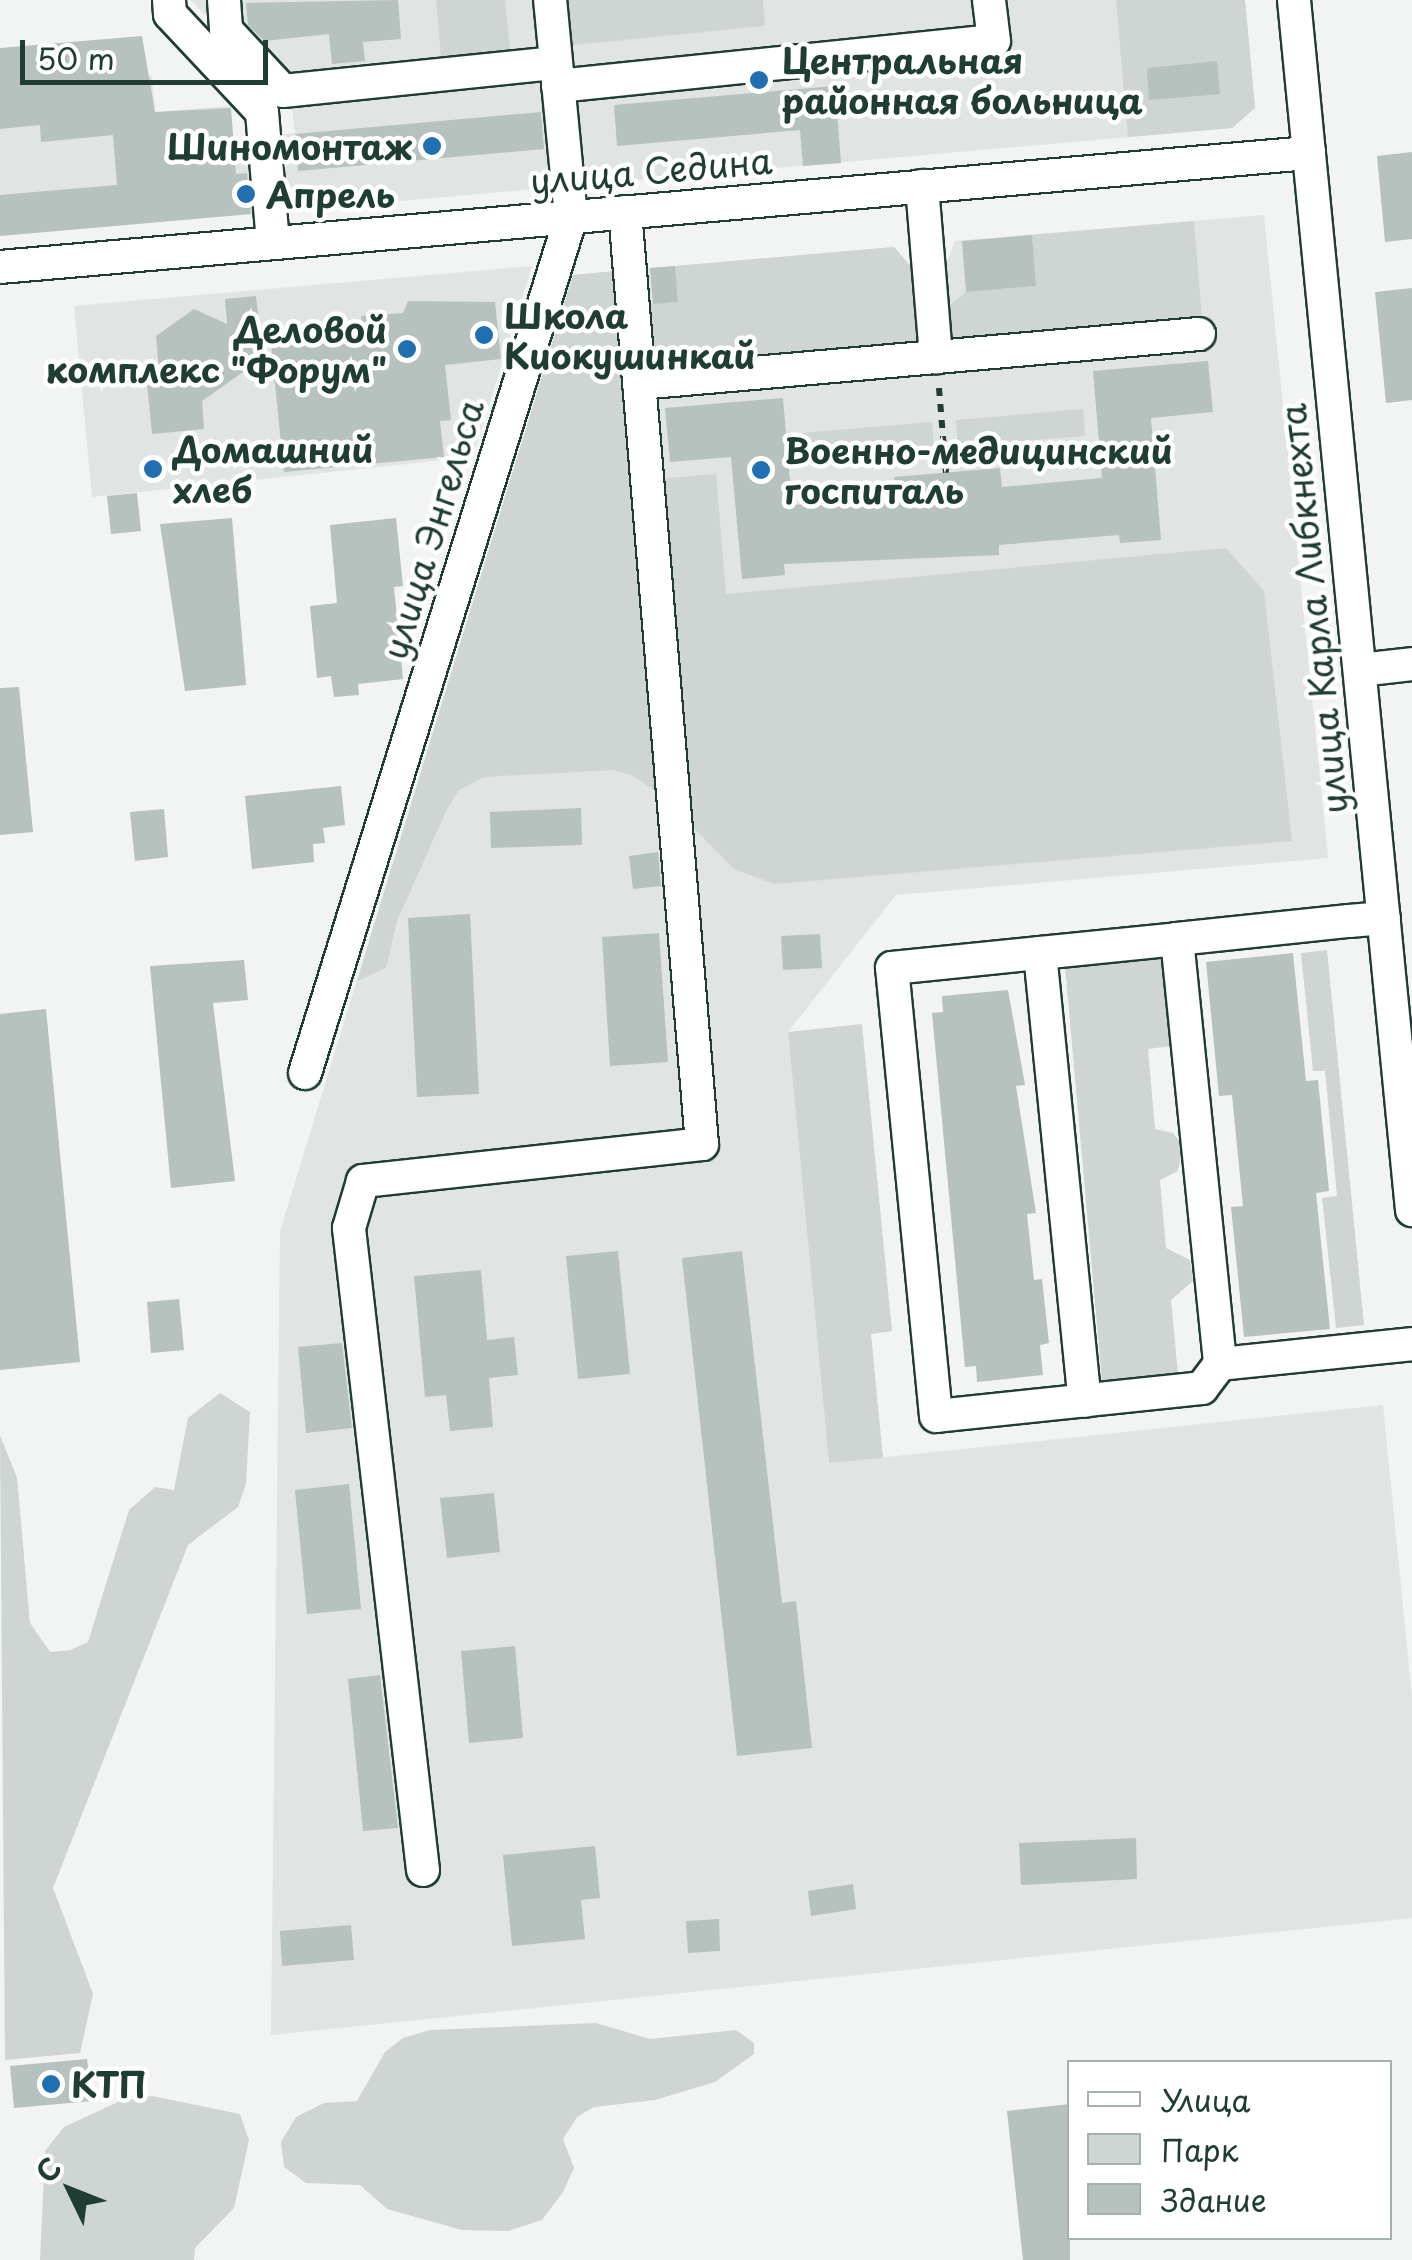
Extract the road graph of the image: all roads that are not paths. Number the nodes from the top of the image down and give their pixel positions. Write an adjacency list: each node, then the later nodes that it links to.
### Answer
1 (169, 0): 11 (street)
2 (224, 0): 6 (street)
3 (550, 0): 6 (street, улица Энгельса)
4 (990, 0): 6 (street)
5 (1295, 0): 7 (street, улица Карла Либкнехта)
6 (557, 74): 10 (street, улица Энгельса)
7 (1309, 153): 8 (street, улица Седина); 17 (street, улица Карла Либкнехта)
8 (922, 186): 9 (street, улица Седина); 14 (street)
9 (625, 212): 10 (street, улица Седина); 15 (street)
10 (571, 217): 11 (street, улица Седина); 21 (street, улица Энгельса)
11 (273, 243): 12 (street, улица Седина)
12 (0, 267)
13 (1198, 334): 14 (street)
14 (936, 357): 15 (street)
15 (639, 383): 27 (street)
16 (1412, 664): 17 (street)
17 (1360, 670): 18 (street, улица Карла Либкнехта)
18 (1384, 918): 19 (street); 22 (street, улица Карла Либкнехта)
19 (1177, 939): 20 (street); 25 (street)
20 (1040, 953): 26 (street); 26 (street)
21 (305, 1073)
22 (1409, 1154): 23 (street, улица Карла Либкнехта)
23 (1412, 1210)
24 (1412, 1344): 25 (street)
25 (1220, 1364): 26 (street)
26 (1085, 1401)
27 (424, 1870)

